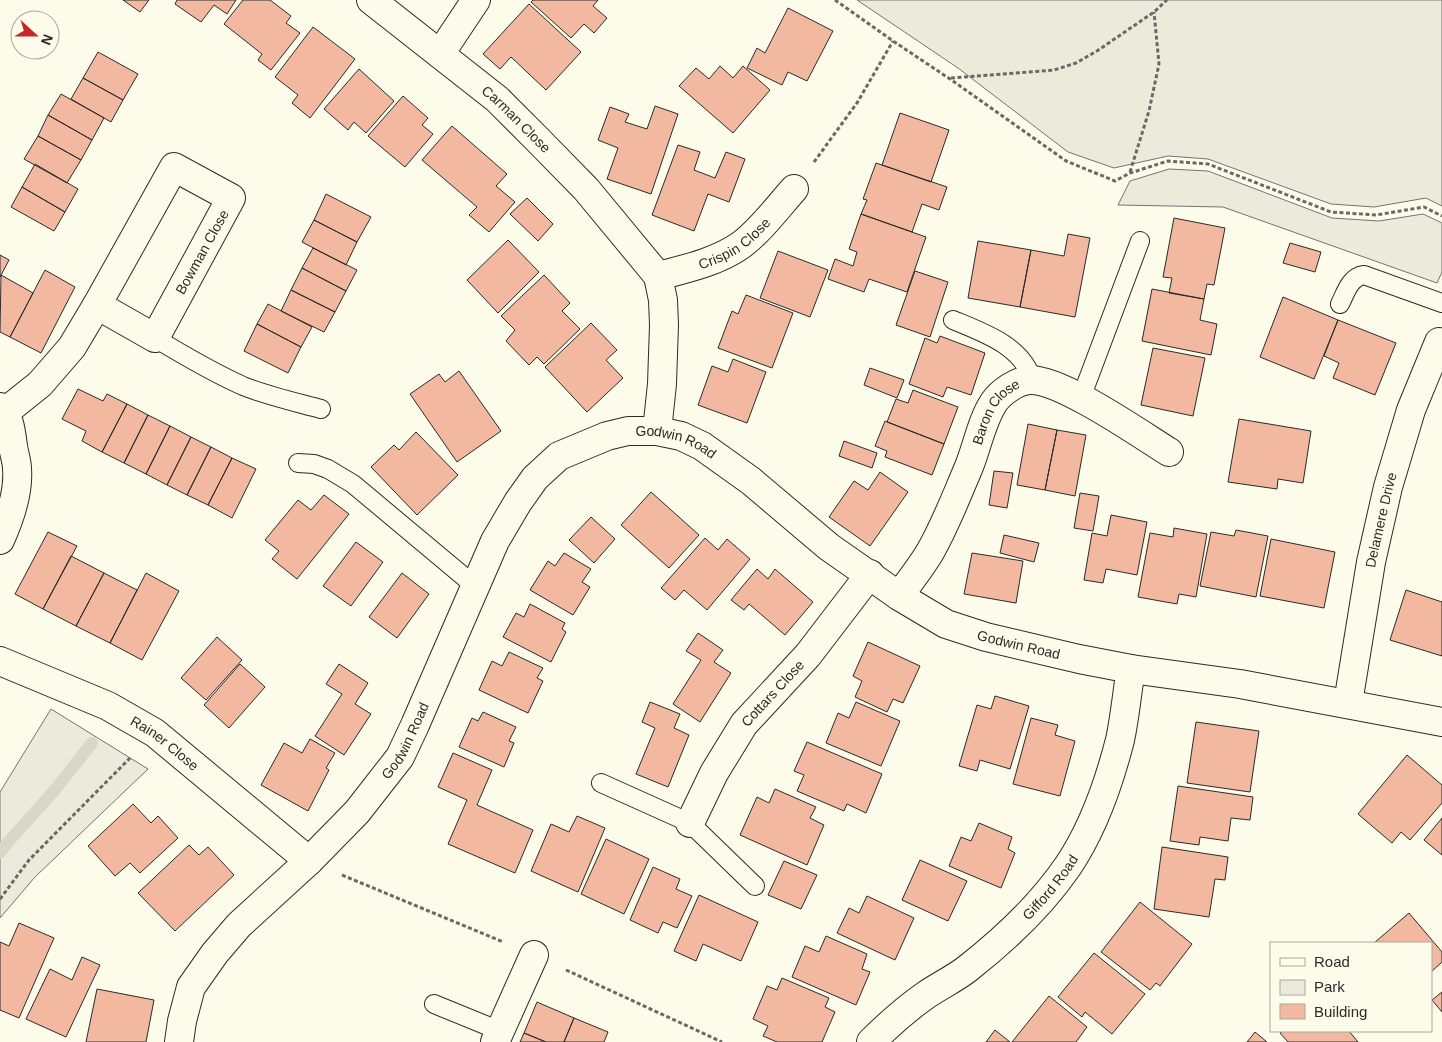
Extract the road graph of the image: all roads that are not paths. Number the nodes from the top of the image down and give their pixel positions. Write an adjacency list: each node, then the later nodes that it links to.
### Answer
1 (371, 0): 3 (street, Carman Close)
2 (476, 0): 3 (street)
3 (440, 54): 6 (street, Carman Close)
4 (794, 189): 6 (street, Crispin Close)
5 (1140, 241): 14 (lane)
6 (658, 276): 17 (street)
7 (1442, 303): 8 (lane)
8 (1340, 304)
9 (97, 305): 11 (street); 11 (street, Bowman Close); 15 (street, Bowman Close)
10 (952, 320): 13 (lane)
11 (154, 338): 16 (lane)
12 (1441, 340): 26 (street, Delamere Drive)
13 (1032, 380): 14 (street, Baron Close); 23 (street, Baron Close)
14 (1081, 398): 18 (street, Baron Close)
15 (3, 409): 20 (street, Bowman Close)
16 (321, 409)
17 (657, 431): 21 (street, Godwin Road); 22 (street, Godwin Road)
18 (1170, 452)
19 (298, 463): 22 (lane)
20 (0, 540)
21 (870, 574): 23 (street, Godwin Road); 29 (street, Cottars Close)
22 (475, 586): 30 (street, Godwin Road)
23 (900, 596): 25 (street, Godwin Road)
24 (0, 661): 30 (street, Rainer Close)
25 (1130, 669): 26 (street, Godwin Road); 36 (street, Gifford Road)
26 (1348, 703): 27 (street, Godwin Road)
27 (1442, 722)
28 (600, 783): 29 (lane)
29 (690, 822): 31 (lane)
30 (309, 861): 35 (street, Godwin Road)
31 (755, 886)
32 (534, 955): 34 (street)
33 (434, 1004): 34 (lane)
34 (497, 1036)
35 (178, 1042)
36 (871, 1042)

